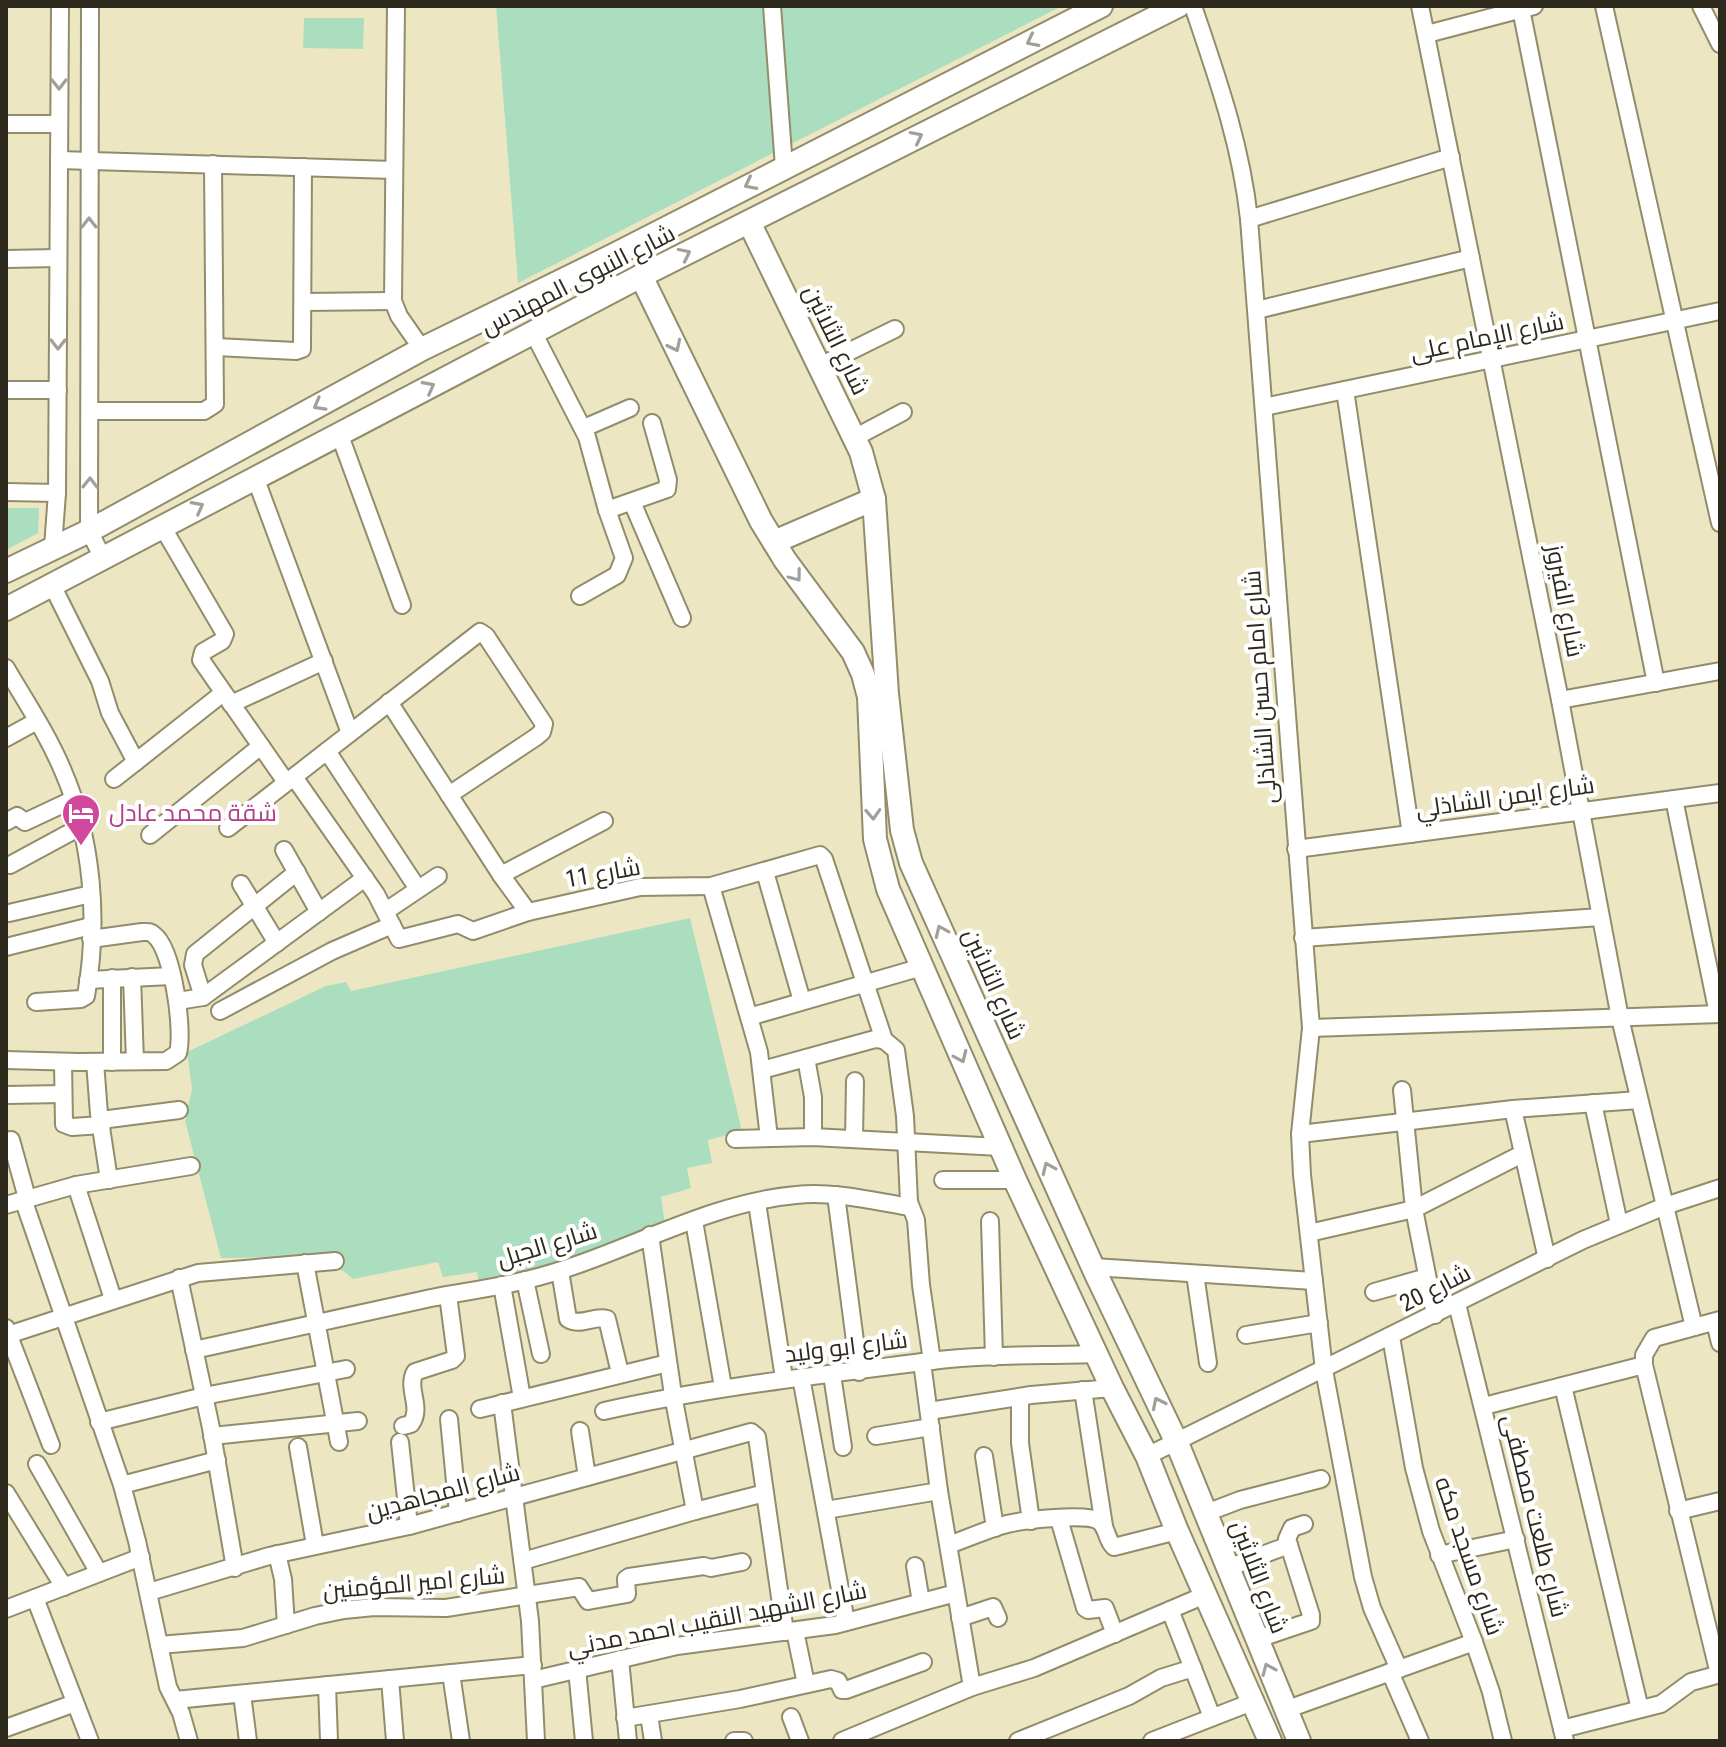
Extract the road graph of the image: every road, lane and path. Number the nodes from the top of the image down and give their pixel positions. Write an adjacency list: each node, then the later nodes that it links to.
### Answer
1 (60, 6): 15 (street, one-way to 15)
2 (90, 6): 18 (street)
3 (396, 6): 22 (street)
4 (772, 6): 21 (street)
5 (1101, 6): 21 (street, شارع النبوى المهندس, one-way to 21)
6 (1178, 6): 24 (street, شارع النبوى المهندس, one-way to 6)
7 (1193, 6): 23 (street, شارع امام حسن الشاذلى)
8 (1420, 6): 12 (street, شارع الفيروز)
9 (1604, 6): 34 (street)
10 (1701, 6): 13 (street)
11 (1527, 8): 12 (street); 37 (street)
12 (1427, 34): 16 (street, شارع الفيروز)
13 (1720, 44)
14 (6, 124): 15 (street)
15 (59, 124): 17 (street)
16 (1451, 157): 23 (street); 27 (street, شارع الفيروز)
17 (59, 160): 18 (street); 26 (street)
18 (89, 160): 19 (street); 47 (street, one-way to 18)
19 (213, 164): 20 (street); 38 (street)
20 (303, 167): 22 (street); 31 (street)
21 (784, 167): 25 (street, شارع النبوى المهندس, one-way to 25)
22 (393, 170): 30 (street)
23 (1249, 219): 32 (street, شارع امام حسن الشاذلى)
24 (749, 222): 29 (street, شارع النبوى المهندس, one-way to 24); 41 (street, شارع الثلاثين)
25 (614, 255): 29 (street, شارع الثلاثين); 39 (street, شارع النبوى المهندس)
26 (58, 258): 28 (street); 43 (street, one-way to 43)
27 (1471, 258): 32 (street); 40 (street, شارع الفيروز)
28 (6, 259)
29 (635, 279): 36 (street, شارع النبوى المهندس); 62 (street, شارع الثلاثين, one-way to 62)
30 (393, 301): 31 (street); 39 (street)
31 (303, 302): 38 (street)
32 (1257, 310): 45 (street, شارع امام حسن الشاذلى)
33 (1720, 311): 34 (street, شارع الإمام على)
34 (1675, 321): 37 (street, شارع الإمام على); 59 (street)
35 (895, 329): 41 (street)
36 (533, 332): 50 (street); 51 (street, شارع النبوى المهندس, one-way to 36)
37 (1587, 340): 40 (street, شارع الإمام على); 74 (street)
38 (216, 347): 47 (street)
39 (422, 349): 61 (street, شارع النبوى المهندس, one-way to 61)
40 (1492, 361): 44 (street, شارع الإمام على); 77 (street, شارع الفيروز)
41 (820, 366): 52 (street, شارع الثلاثين)
42 (6, 390): 43 (street)
43 (58, 390): 55 (street)
44 (1345, 390): 45 (street, شارع الإمام على); 96 (street)
45 (1264, 407): 98 (street, شارع امام حسن الشاذلى)
46 (630, 408): 50 (street)
47 (91, 411): 61 (street, one-way to 47)
48 (903, 412): 52 (street)
49 (652, 423): 57 (street)
50 (584, 428): 58 (street)
51 (339, 433): 53 (street, شارع النبوى المهندس); 68 (street)
52 (854, 438): 56 (street, شارع الثلاثين)
53 (255, 477): 60 (street, شارع النبوى المهندس, one-way to 53); 71 (street)
54 (6, 492): 55 (street)
55 (57, 493): 63 (street)
56 (874, 499): 62 (street); 75 (street, شارع الثلاثين)
57 (632, 502): 58 (street); 70 (street)
58 (607, 510): 67 (street)
59 (1720, 523)
60 (162, 526): 64 (street, شارع النبوى المهندس); 76 (street)
61 (89, 531): 63 (street, شارع النبوى المهندس); 64 (street)
62 (774, 542): 75 (street, شارع الثلاثين, one-way to 75)
63 (53, 547): 65 (street, شارع النبوى المهندس)
64 (103, 558): 66 (street, شارع النبوى المهندس)
65 (6, 571)
66 (52, 585): 69 (street, شارع النبوى المهندس); 84 (street)
67 (580, 596)
68 (402, 605)
69 (6, 609)
70 (682, 618)
71 (324, 661): 76 (street); 80 (street)
72 (6, 668): 79 (street)
73 (1720, 671): 74 (street)
74 (1656, 683): 77 (street)
75 (878, 696): 120 (street, شارع الثلاثين, one-way to 120); 182 (street, شارع الثلاثين, one-way to 75)
76 (227, 698): 82 (street); 84 (street)
77 (1560, 700): 91 (street, شارع الفيروز)
78 (389, 702): 80 (street); 88 (street); 88 (street)
79 (37, 721): 81 (street); 89 (street)
80 (350, 733): 83 (street)
81 (6, 738)
82 (261, 746): 86 (street); 97 (street)
83 (327, 751): 86 (street); 108 (street)
84 (136, 762): 85 (street)
85 (114, 779)
86 (290, 780): 95 (street); 105 (street)
87 (1720, 793): 90 (street, شارع ايمن الشاذلي)
88 (449, 795): 103 (street)
89 (74, 799): 93 (street); 94 (street)
90 (1674, 799): 91 (street, شارع ايمن الشاذلي); 131 (street)
91 (1580, 812): 96 (street, شارع ايمن الشاذلي); 114 (street, شارع الفيروز)
92 (604, 821): 103 (street)
93 (6, 822)
94 (82, 826): 100 (street); 109 (street)
95 (228, 828)
96 (1411, 834): 98 (street, شارع ايمن الشاذلي)
97 (150, 835)
98 (1296, 849): 117 (street, شارع امام حسن الشاذلى)
99 (284, 850): 101 (street)
100 (10, 865)
101 (297, 872): 110 (street); 111 (street)
102 (765, 872): 107 (street, شارع 11); 125 (street, شارع 11); 128 (street)
103 (501, 875): 112 (street)
104 (438, 876): 108 (street)
105 (365, 878): 111 (street); 115 (street)
106 (241, 884): 110 (street)
107 (711, 886): 112 (street, شارع 11); 132 (street)
108 (418, 889): 115 (street)
109 (91, 894): 113 (street); 116 (street)
110 (253, 904): 118 (street); 126 (street)
111 (319, 912): 118 (street)
112 (528, 912): 115 (street, شارع 11)
113 (9, 913)
114 (1600, 917): 117 (street); 133 (street, شارع الفيروز)
115 (393, 928): 130 (street)
116 (91, 933): 119 (street); 121 (street); 124 (street)
117 (1303, 938): 134 (street, شارع امام حسن الشاذلى)
118 (277, 943): 126 (street)
119 (6, 947)
120 (922, 967): 125 (street); 159 (street, شارع الثلاثين, one-way to 159)
121 (172, 976): 122 (street); 127 (street)
122 (132, 977): 123 (street); 138 (street)
123 (112, 978): 124 (street); 140 (street)
124 (88, 980): 129 (street)
125 (865, 983): 128 (street); 135 (street)
126 (203, 997): 127 (street)
127 (178, 1001): 138 (street)
128 (802, 1001): 132 (street)
129 (36, 1002)
130 (220, 1011)
131 (1719, 1014): 133 (street)
132 (749, 1017): 141 (street)
133 (1620, 1018): 134 (street); 146 (street, شارع الفيروز)
134 (1311, 1028): 152 (street, شارع امام حسن الشاذلى)
135 (876, 1041): 136 (street); 158 (street)
136 (806, 1058): 141 (street); 153 (street)
137 (6, 1060): 139 (street)
138 (135, 1061): 140 (street)
139 (63, 1062): 140 (street); 144 (street)
140 (104, 1062): 151 (street)
141 (762, 1070): 154 (street)
142 (855, 1081): 156 (street)
143 (1402, 1090): 150 (street)
144 (63, 1094): 145 (street); 151 (street)
145 (6, 1095)
146 (1639, 1100): 147 (street); 171 (street, شارع الفيروز)
147 (1593, 1103): 148 (street); 176 (street)
148 (1513, 1109): 150 (street); 160 (street)
149 (179, 1110): 151 (street)
150 (1405, 1120): 152 (street); 173 (street)
151 (101, 1123): 162 (street)
152 (1300, 1134): 177 (street, شارع امام حسن الشاذلى)
153 (813, 1137): 154 (street); 156 (street)
154 (769, 1138): 155 (street)
155 (735, 1139)
156 (854, 1139): 158 (street)
157 (11, 1140): 168 (street)
158 (907, 1141): 159 (street); 172 (street)
159 (1000, 1147): 164 (street, شارع الثلاثين)
160 (1522, 1154): 173 (street); 179 (street)
161 (191, 1166): 162 (street)
162 (109, 1180): 165 (street)
163 (943, 1180): 164 (street)
164 (1015, 1180): 190 (street, شارع الثلاثين)
165 (76, 1185): 168 (street); 193 (street)
166 (1720, 1188): 171 (street, شارع 20)
167 (836, 1195): 169 (street, شارع الجبل); 172 (street, شارع الجبل); 215 (street)
168 (25, 1198): 170 (street); 196 (street)
169 (757, 1203): 174 (street, شارع الجبل); 219 (street)
170 (6, 1205)
171 (1665, 1206): 176 (street, شارع 20); 200 (street, شارع الفيروز)
172 (910, 1207): 209 (street)
173 (1414, 1209): 177 (street); 185 (street)
174 (694, 1221): 178 (street, شارع الجبل); 221 (street)
175 (990, 1221): 208 (street)
176 (1619, 1224): 179 (street, شارع 20)
177 (1309, 1233): 188 (street, شارع امام حسن الشاذلى)
178 (650, 1235): 183 (street, شارع الجبل); 210 (street)
179 (1547, 1259): 194 (street, شارع 20)
180 (335, 1261): 181 (street)
181 (305, 1263): 186 (street); 198 (street)
182 (1094, 1270): 184 (street); 190 (street); 241 (street, شارع الثلاثين, one-way to 182)
183 (560, 1271): 187 (street, شارع الجبل); 217 (street)
184 (1195, 1274): 188 (street); 211 (street)
185 (1427, 1277): 191 (street); 195 (street)
186 (179, 1278): 193 (street); 205 (street)
187 (525, 1280): 189 (street, شارع الجبل); 206 (street)
188 (1314, 1281): 199 (street, شارع امام حسن الشاذلى)
189 (502, 1285): 192 (street, شارع الجبل); 227 (street)
190 (1066, 1289): 207 (street, شارع الثلاثين)
191 (1374, 1292)
192 (448, 1295): 198 (street, شارع الجبل); 268 (street)
193 (113, 1299): 196 (street)
194 (1457, 1304): 195 (street, شارع 20); 229 (street, شارع طلعت مصطفى)
195 (1435, 1315): 203 (street, شارع 20)
196 (62, 1316): 201 (street); 235 (street)
197 (1717, 1321): 200 (street); 204 (street)
198 (316, 1322): 205 (street, شارع الجبل); 216 (street)
199 (1319, 1323): 202 (street); 214 (street, شارع امام حسن الشاذلى)
200 (1694, 1327): 212 (street)
201 (7, 1332): 242 (street)
202 (1246, 1335)
203 (1391, 1337): 214 (street, شارع 20); 277 (street, شارع مسجد مكه)
204 (1720, 1343)
205 (194, 1350): 225 (street)
206 (541, 1354)
207 (1096, 1354): 208 (street, شارع ابو وليد); 222 (street, شارع الثلاثين)
208 (994, 1357): 209 (street, شارع ابو وليد)
209 (927, 1362): 215 (street, شارع ابو وليد); 233 (street)
210 (668, 1363): 217 (street); 224 (street)
211 (1208, 1363)
212 (1644, 1365): 220 (street); 260 (street)
213 (346, 1369): 216 (street)
214 (1324, 1370): 241 (street, شارع 20); 307 (street, شارع امام حسن الشاذلى)
215 (859, 1372): 218 (street, شارع ابو وليد)
216 (326, 1373): 225 (street); 236 (street)
217 (620, 1373): 227 (street)
218 (832, 1375): 219 (street, شارع ابو وليد); 244 (street)
219 (792, 1378): 221 (street, شارع ابو وليد); 258 (street)
220 (1563, 1386): 229 (street); 318 (street)
221 (723, 1387): 224 (street, شارع ابو وليد)
222 (1112, 1388): 223 (street); 247 (street, شارع الثلاثين)
223 (1083, 1390): 226 (street); 269 (street)
224 (673, 1395): 231 (street, شارع ابو وليد); 245 (street)
225 (204, 1396): 235 (street); 238 (street)
226 (1020, 1397): 233 (street); 265 (street)
227 (522, 1398): 228 (street)
228 (502, 1403): 230 (street); 256 (street)
229 (1484, 1406): 272 (street, شارع طلعت مصطفى)
230 (480, 1409)
231 (604, 1411)
232 (449, 1419): 261 (street)
233 (930, 1419): 239 (street); 253 (street)
234 (358, 1421): 236 (street)
235 (99, 1422): 252 (street)
236 (336, 1423): 238 (street); 240 (street)
237 (580, 1431): 250 (street)
238 (212, 1436): 248 (street)
239 (876, 1436)
240 (339, 1442)
241 (1177, 1443): 247 (street, شارع 20); 262 (street, شارع الثلاثين)
242 (51, 1445)
243 (298, 1447): 273 (street)
244 (843, 1447)
245 (684, 1450): 250 (street, شارع المجاهدين); 255 (street, شارع المجاهدين); 259 (street)
246 (984, 1456): 270 (street)
247 (1147, 1456): 271 (street, شارع الثلاثين)
248 (217, 1460): 252 (street); 283 (street)
249 (37, 1464): 284 (street)
250 (587, 1477): 256 (street, شارع المجاهدين)
251 (1321, 1479): 262 (street)
252 (122, 1485): 278 (street)
253 (939, 1491): 258 (street); 274 (street)
254 (6, 1493): 263 (street)
255 (765, 1493): 259 (street); 298 (street)
256 (513, 1499): 261 (street, شارع المجاهدين); 279 (street)
257 (1720, 1501): 260 (street)
258 (826, 1510): 296 (street)
259 (695, 1511): 279 (street)
260 (1678, 1511): 310 (street)
261 (458, 1513): 268 (street, شارع المجاهدين)
262 (1206, 1513): 282 (street, شارع الثلاثين)
263 (22, 1519): 267 (street); 285 (street)
264 (1059, 1519): 265 (street); 269 (street); 299 (street)
265 (1031, 1521): 270 (street)
266 (1304, 1524): 275 (street)
267 (6, 1526)
268 (409, 1526): 273 (street, شارع المجاهدين)
269 (1104, 1526): 271 (street)
270 (995, 1528): 274 (street)
271 (1177, 1531): 288 (street, شارع الثلاثين)
272 (1516, 1539): 277 (street); 326 (street, شارع طلعت مصطفى)
273 (315, 1545): 276 (street, شارع المجاهدين)
274 (949, 1545): 287 (street)
275 (1289, 1545): 282 (street); 300 (street)
276 (277, 1554): 283 (street, شارع المجاهدين); 297 (street)
277 (1439, 1555): 301 (street, شارع مسجد مكه)
278 (141, 1557): 284 (street); 286 (street)
279 (523, 1561): 289 (street)
280 (742, 1562): 289 (street, شارع امير المؤمنين)
281 (915, 1566): 291 (street)
282 (1230, 1567): 300 (street, شارع الثلاثين)
283 (235, 1568): 286 (street, شارع المجاهدين)
284 (99, 1573): 285 (street)
285 (64, 1587): 290 (street)
286 (149, 1592): 302 (street)
287 (956, 1593): 291 (street, شارع الشهيد النقيب احمد مدني); 294 (street)
288 (1205, 1595): 293 (street); 320 (street, شارع الثلاثين)
289 (527, 1597): 297 (street, شارع امير المؤمنين); 308 (street)
290 (35, 1598): 292 (street); 317 (street)
291 (921, 1602): 296 (street, شارع الشهيد النقيب احمد مدني)
292 (6, 1609)
293 (1170, 1610): 299 (street); 305 (street)
294 (960, 1618): 295 (street); 314 (street)
295 (998, 1618)
296 (846, 1622): 298 (street, شارع الشهيد النقيب احمد مدني)
297 (286, 1625): 302 (street, شارع امير المؤمنين)
298 (790, 1631): 303 (street, شارع الشهيد النقيب احمد مدني); 312 (street)
299 (1115, 1634): 314 (street)
300 (1255, 1640): 319 (street, شارع الثلاثين, one-way to 300)
301 (1474, 1642): 307 (street); 347 (street, شارع مسجد مكه)
302 (159, 1645): 316 (street)
303 (620, 1659): 306 (street, شارع الشهيد النقيب احمد مدني); 323 (street)
304 (923, 1662): 312 (street)
305 (1193, 1668): 324 (street); 341 (street)
306 (577, 1669): 308 (street, شارع الشهيد النقيب احمد مدني); 335 (street)
307 (1394, 1671): 319 (street); 346 (street, شارع امام حسن الشاذلى)
308 (533, 1672): 309 (street, شارع الشهيد النقيب احمد مدني); 334 (street)
309 (451, 1673): 311 (street, شارع الشهيد النقيب احمد مدني); 333 (street)
310 (1720, 1674): 318 (street)
311 (390, 1679): 313 (street, شارع الشهيد النقيب احمد مدني); 332 (street)
312 (806, 1684): 321 (street)
313 (327, 1685): 315 (street, شارع الشهيد النقيب احمد مدني); 331 (street)
314 (972, 1687): 327 (street)
315 (242, 1694): 316 (street, شارع الشهيد النقيب احمد مدني); 330 (street)
316 (175, 1700): 329 (street)
317 (75, 1703): 325 (street); 328 (street)
318 (1640, 1709): 326 (street)
319 (1285, 1710): 320 (street); 345 (street, شارع الثلاثين)
320 (1257, 1711): 324 (street); 344 (street, شارع الثلاثين)
321 (649, 1715): 323 (street); 337 (street)
322 (791, 1717): 340 (street)
323 (625, 1718): 336 (street)
324 (1205, 1720): 342 (street); 343 (street)
325 (6, 1728)
326 (1563, 1735)
327 (846, 1740)
328 (90, 1741)
329 (189, 1741)
330 (248, 1741)
331 (329, 1741)
332 (395, 1741)
333 (461, 1741)
334 (536, 1741)
335 (584, 1741)
336 (628, 1741)
337 (653, 1741)
338 (734, 1741): 339 (street)
339 (744, 1741)
340 (800, 1741)
341 (1018, 1741)
342 (1152, 1741)
343 (1204, 1741)
344 (1270, 1741)
345 (1299, 1741)
346 (1420, 1741)
347 (1503, 1741)

